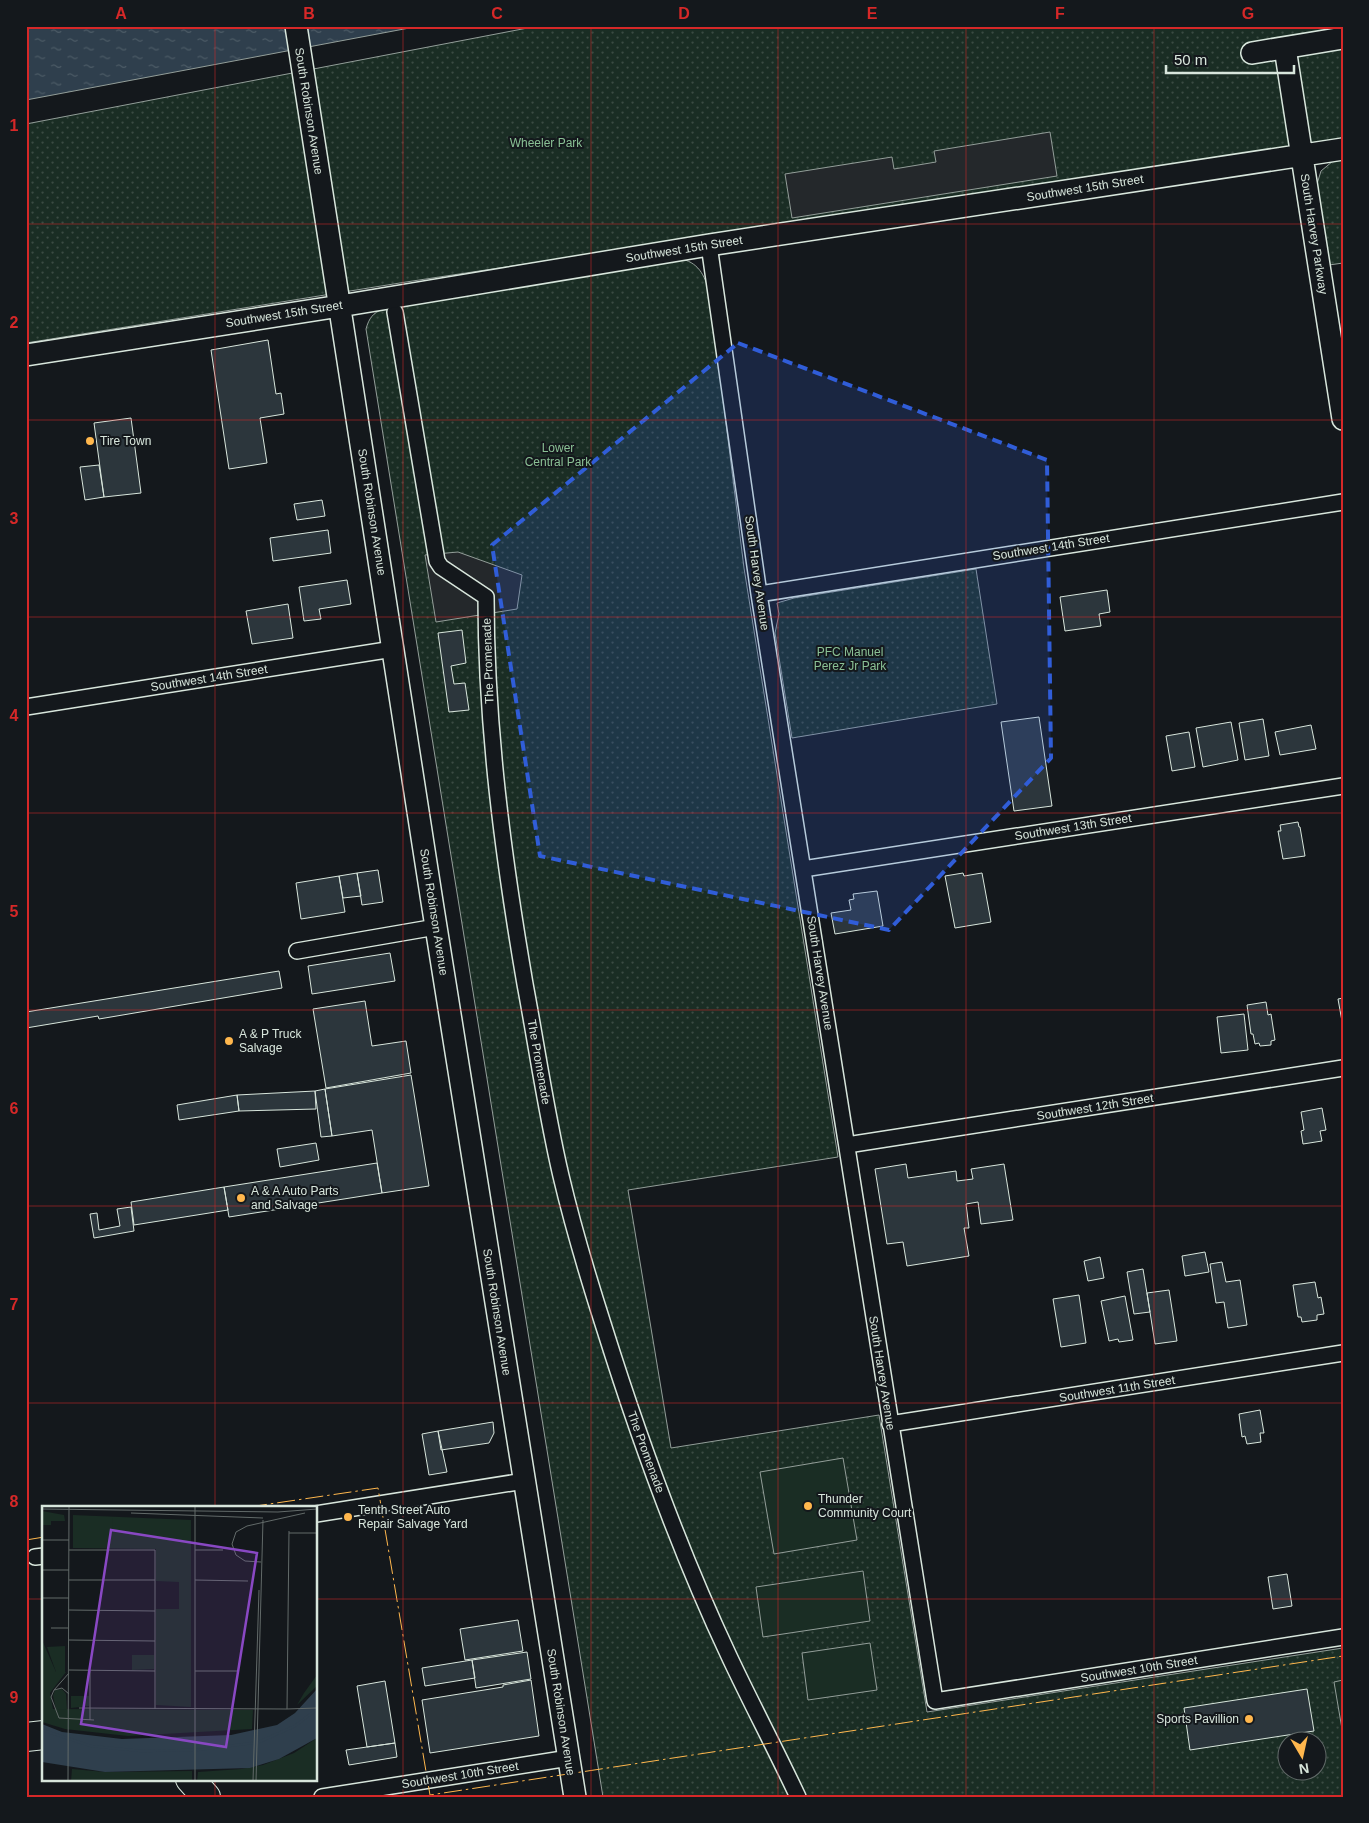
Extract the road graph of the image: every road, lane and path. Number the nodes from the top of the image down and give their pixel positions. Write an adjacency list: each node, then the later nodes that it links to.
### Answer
1 (296, 26): 8 (street, South Robinson Avenue)
2 (1343, 38): 3 (street)
3 (1285, 48): 4 (street); 6 (street, South Harvey Parkway)
4 (1252, 54)
5 (1343, 149): 6 (street, Southwest 15th Street)
6 (1302, 155): 7 (street, Southwest 15th Street); 11 (street, South Harvey Parkway)
7 (710, 245): 8 (street, Southwest 15th Street); 13 (street, South Harvey Avenue)
8 (340, 306): 10 (street, Southwest 15th Street); 14 (street, South Robinson Avenue)
9 (395, 312): 35 (street, The Promenade)
10 (26, 355)
11 (1343, 419)
12 (1343, 502): 13 (street, Southwest 14th Street)
13 (759, 594): 17 (street, South Harvey Avenue)
14 (393, 649): 15 (street, Southwest 14th Street); 18 (street, South Robinson Avenue)
15 (26, 707)
16 (1343, 786): 17 (street, Southwest 13th Street)
17 (803, 869): 21 (street, South Harvey Avenue)
18 (436, 927): 19 (street); 24 (street, South Robinson Avenue)
19 (297, 951)
20 (1343, 1068): 21 (street, Southwest 12th Street)
21 (847, 1145): 23 (street, South Harvey Avenue)
22 (1343, 1353): 23 (street, Southwest 11th Street)
23 (890, 1424): 27 (street, South Harvey Avenue)
24 (524, 1481): 25 (street); 30 (street, South Robinson Avenue)
25 (318, 1514)
26 (1343, 1637): 27 (street, Southwest 10th Street)
27 (935, 1701)
28 (42, 1735): 29 (highway)
29 (26, 1737)
30 (569, 1758): 33 (street, Southwest 10th Street); 34 (street, South Robinson Avenue)
31 (191, 1780): 32 (highway)
32 (206, 1797)
33 (322, 1797)
34 (575, 1797)
35 (798, 1797)

